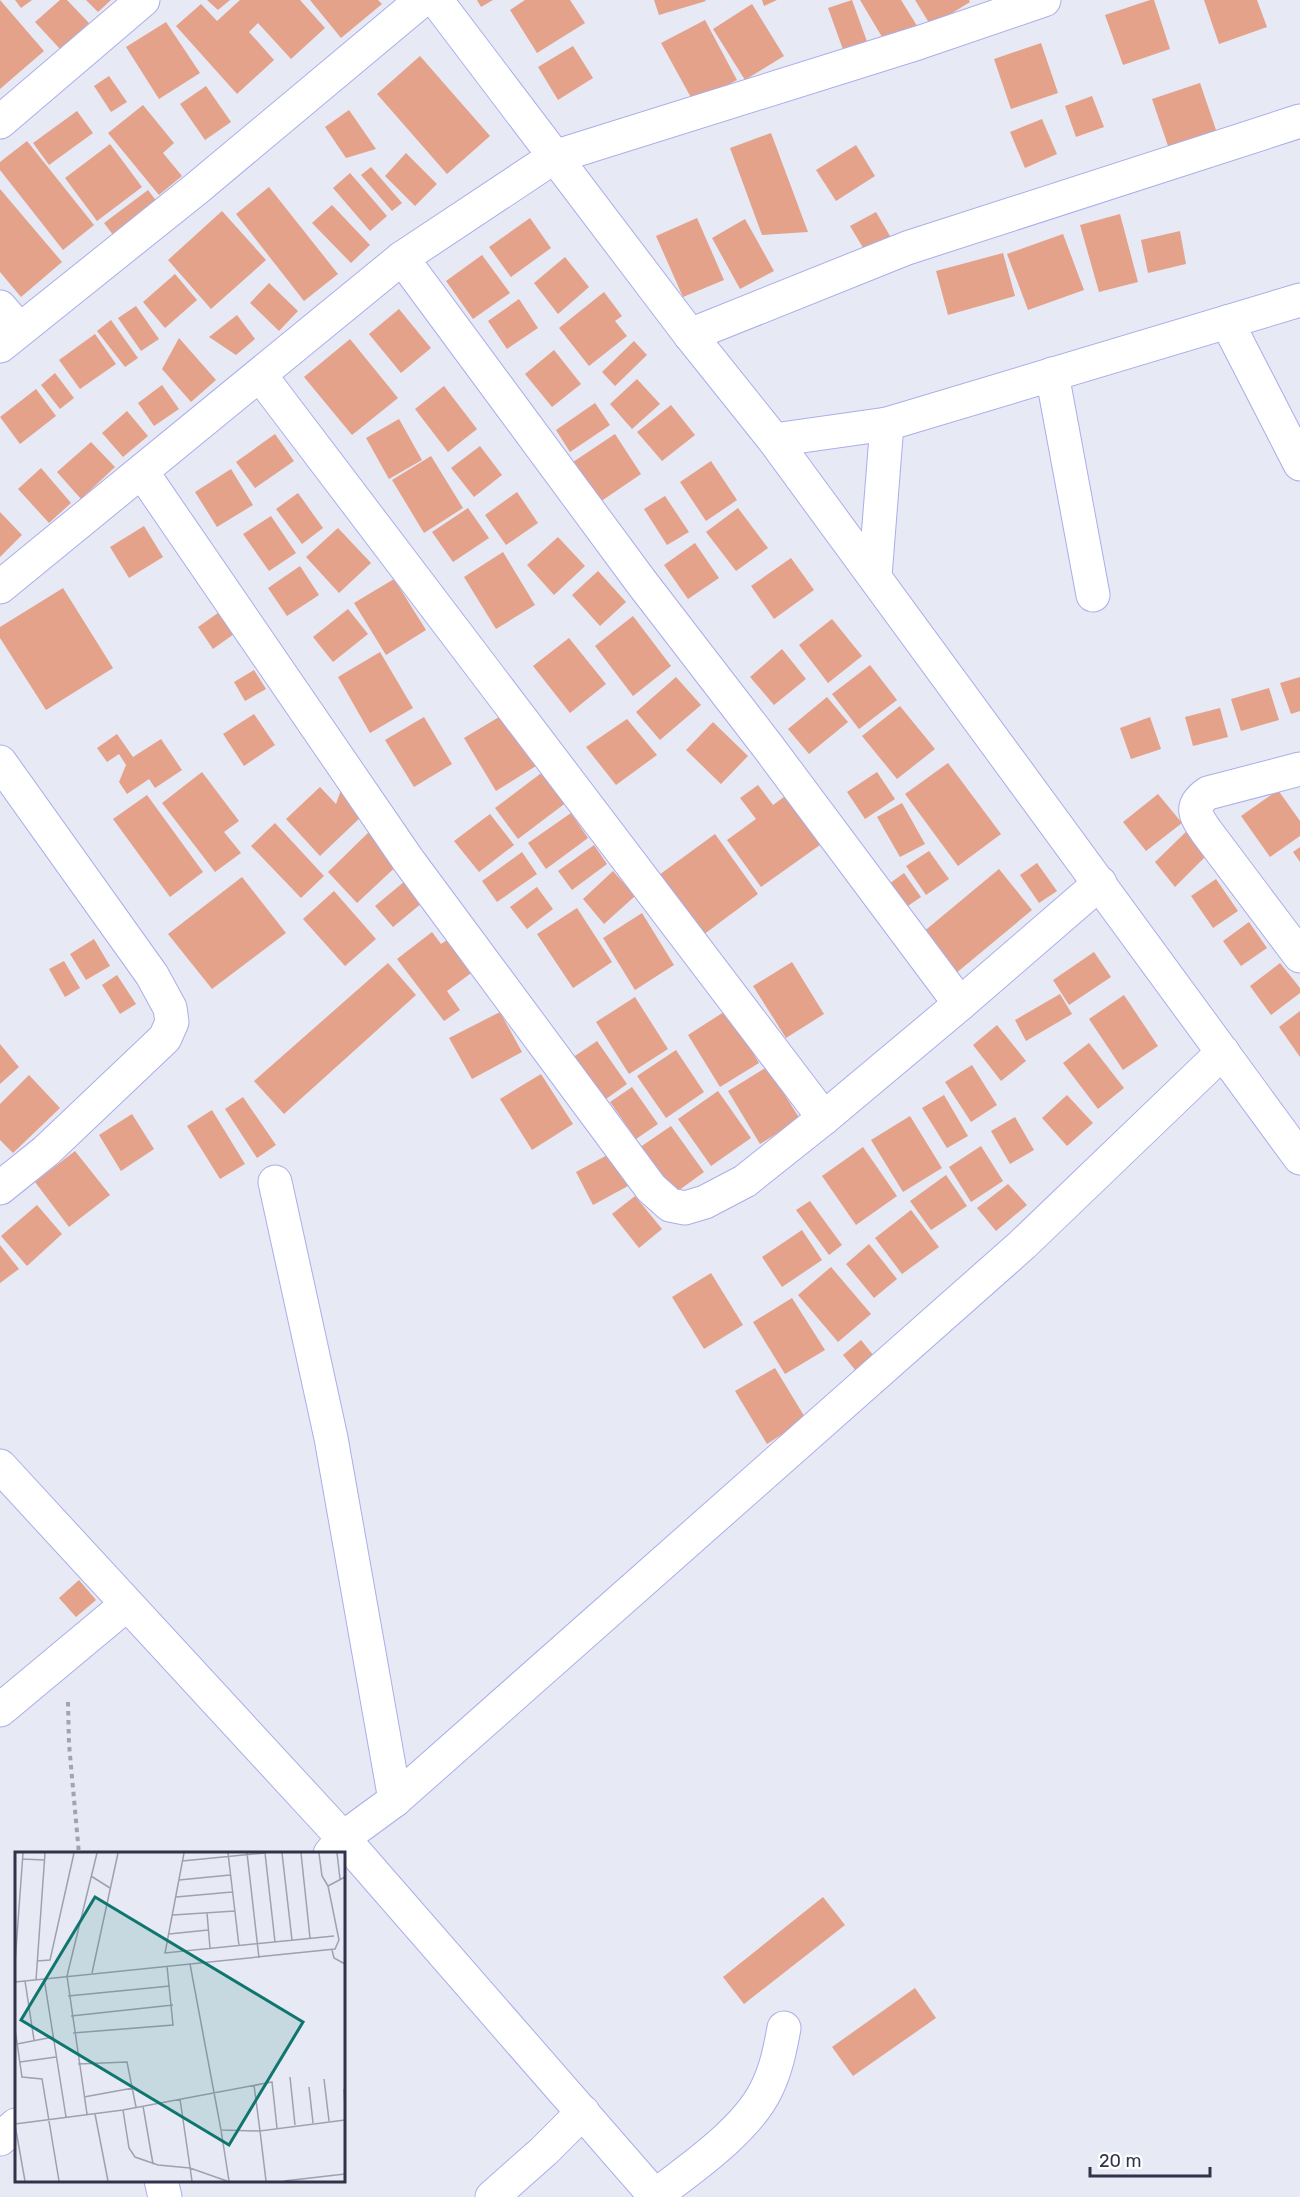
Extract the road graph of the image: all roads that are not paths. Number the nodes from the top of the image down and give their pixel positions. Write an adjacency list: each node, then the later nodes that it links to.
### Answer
1 (143, 0): 6 (street)
2 (422, 0): 11 (street)
3 (436, 0): 7 (street)
4 (1044, 0): 7 (street)
5 (1300, 121): 12 (street)
6 (0, 122)
7 (554, 157): 8 (street); 12 (street)
8 (402, 258): 14 (street); 26 (street)
9 (1300, 300): 10 (street)
10 (1227, 322): 13 (street); 17 (street)
11 (6, 327)
12 (690, 335): 16 (street)
13 (1052, 374): 15 (street); 21 (street)
14 (260, 375): 18 (street); 28 (street)
15 (887, 424): 16 (street); 19 (street)
16 (774, 440): 19 (street)
17 (1300, 464)
18 (142, 472): 20 (street); 28 (street)
19 (875, 576): 24 (street)
20 (0, 587)
21 (1093, 595)
22 (0, 762): 31 (street)
23 (1300, 769): 25 (street)
24 (1100, 883): 26 (street); 27 (street)
25 (1300, 956)
26 (960, 1004): 28 (street)
27 (1223, 1052): 29 (street); 35 (street)
28 (824, 1118)
29 (1300, 1158)
30 (275, 1182): 35 (street)
31 (0, 1188)
32 (0, 1466): 33 (street)
33 (126, 1605): 34 (street); 36 (street)
34 (0, 1710)
35 (395, 1800): 36 (street)
36 (336, 1846)
37 (345, 1856): 39 (street)
38 (784, 2028): 43 (street)
39 (584, 2112): 43 (street); 45 (street)
40 (15, 2126): 41 (street)
41 (0, 2139)
42 (161, 2182): 44 (street)
43 (655, 2196)
44 (165, 2197)
45 (492, 2197)

